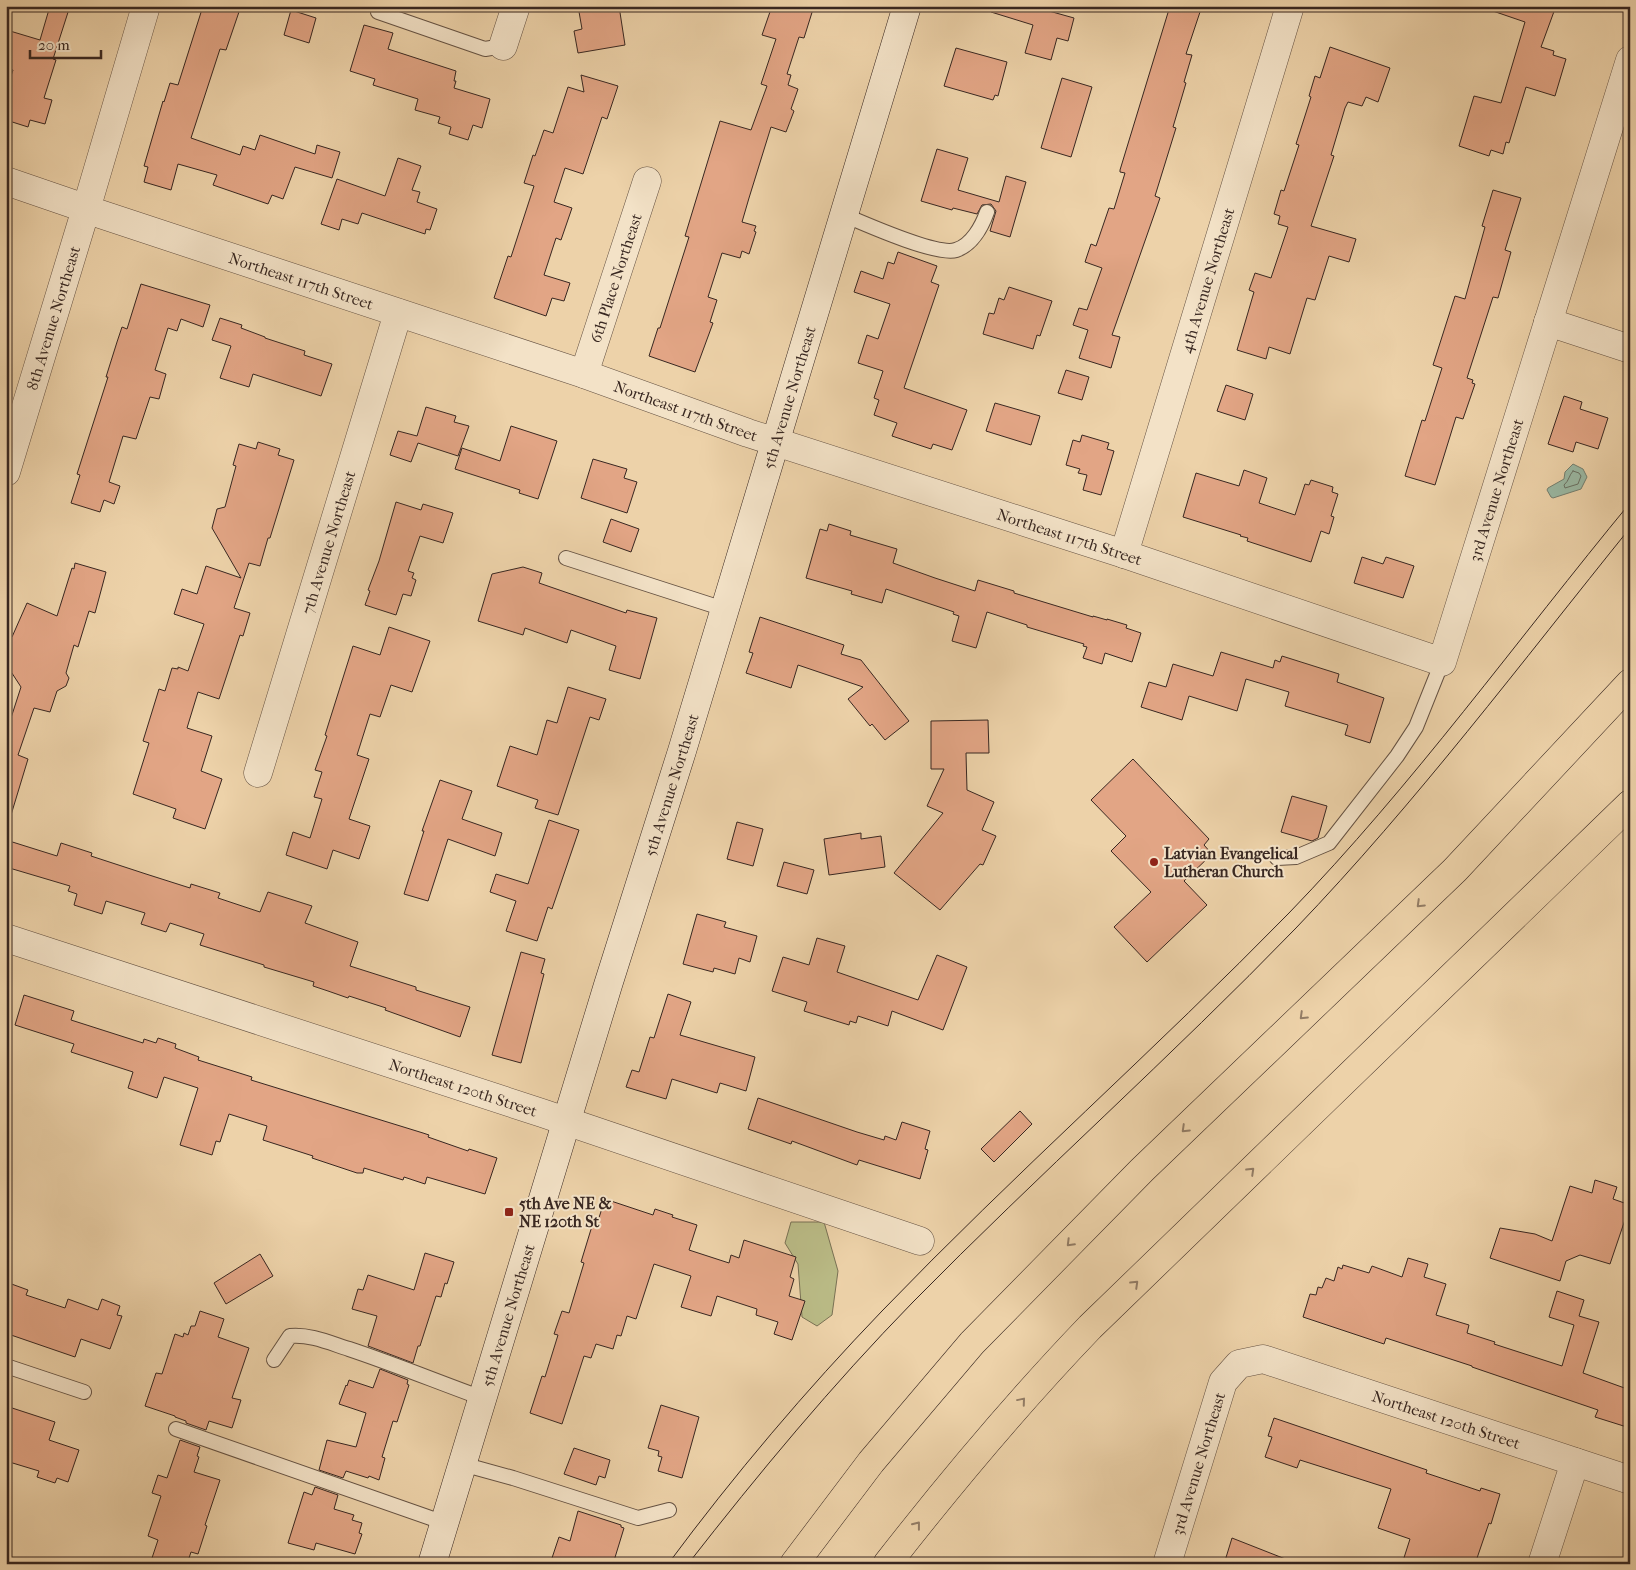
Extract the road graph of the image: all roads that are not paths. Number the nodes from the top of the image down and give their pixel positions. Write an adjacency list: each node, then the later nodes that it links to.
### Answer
1 (146, 6): 10 (street, 8th Avenue Northeast)
2 (516, 6): 6 (street)
3 (907, 6): 12 (street, 5th Avenue Northeast)
4 (1290, 6): 19 (street, 4th Avenue Northeast)
5 (378, 12): 6 (lane)
6 (503, 46)
7 (1630, 60): 14 (street, 3rd Avenue Northeast)
8 (6, 181): 10 (street, Northeast 117th Street)
9 (647, 181): 16 (street, 6th Place Northeast)
10 (86, 209): 13 (street, Northeast 117th Street); 18 (street, 8th Avenue Northeast)
11 (988, 212): 12 (lane)
12 (844, 215): 17 (street, 5th Avenue Northeast)
13 (398, 313): 16 (street, Northeast 117th Street); 25 (street, 7th Avenue Northeast)
14 (1548, 322): 15 (street); 22 (street, 3rd Avenue Northeast)
15 (1630, 349)
16 (584, 374): 17 (street, Northeast 117th Street)
17 (776, 441): 19 (street, Northeast 117th Street); 21 (street, 5th Avenue Northeast)
18 (6, 472)
19 (1124, 554): 22 (street, Northeast 117th Street)
20 (566, 558): 21 (lane)
21 (724, 609): 30 (street, 5th Avenue Northeast)
22 (1442, 662): 27 (lane, 3rd Avenue Northeast)
23 (1630, 683): 28 (highway)
24 (1630, 711): 28 (highway)
25 (258, 773)
26 (1630, 804): 45 (highway, one-way to 26)
27 (1277, 858)
28 (1455, 870): 44 (highway, one-way to 44)
29 (6, 938): 30 (street, Northeast 120th Street)
30 (567, 1122): 31 (street, Northeast 120th Street); 36 (street, 5th Avenue Northeast)
31 (920, 1241)
32 (1263, 1359): 38 (street, Northeast 120th Street); 46 (street, 3rd Avenue Northeast)
33 (274, 1360): 36 (lane)
34 (6, 1366): 35 (lane)
35 (84, 1392)
36 (482, 1398): 39 (street, 5th Avenue Northeast)
37 (176, 1429): 42 (lane)
38 (1576, 1462): 40 (street, Northeast 120th Street); 47 (street)
39 (462, 1464): 41 (lane); 42 (street, 5th Avenue Northeast)
40 (1630, 1480)
41 (669, 1510)
42 (445, 1523): 43 (street, 5th Avenue Northeast)
43 (432, 1564)
44 (794, 1564)
45 (887, 1564)
46 (1167, 1564)
47 (1542, 1564)

